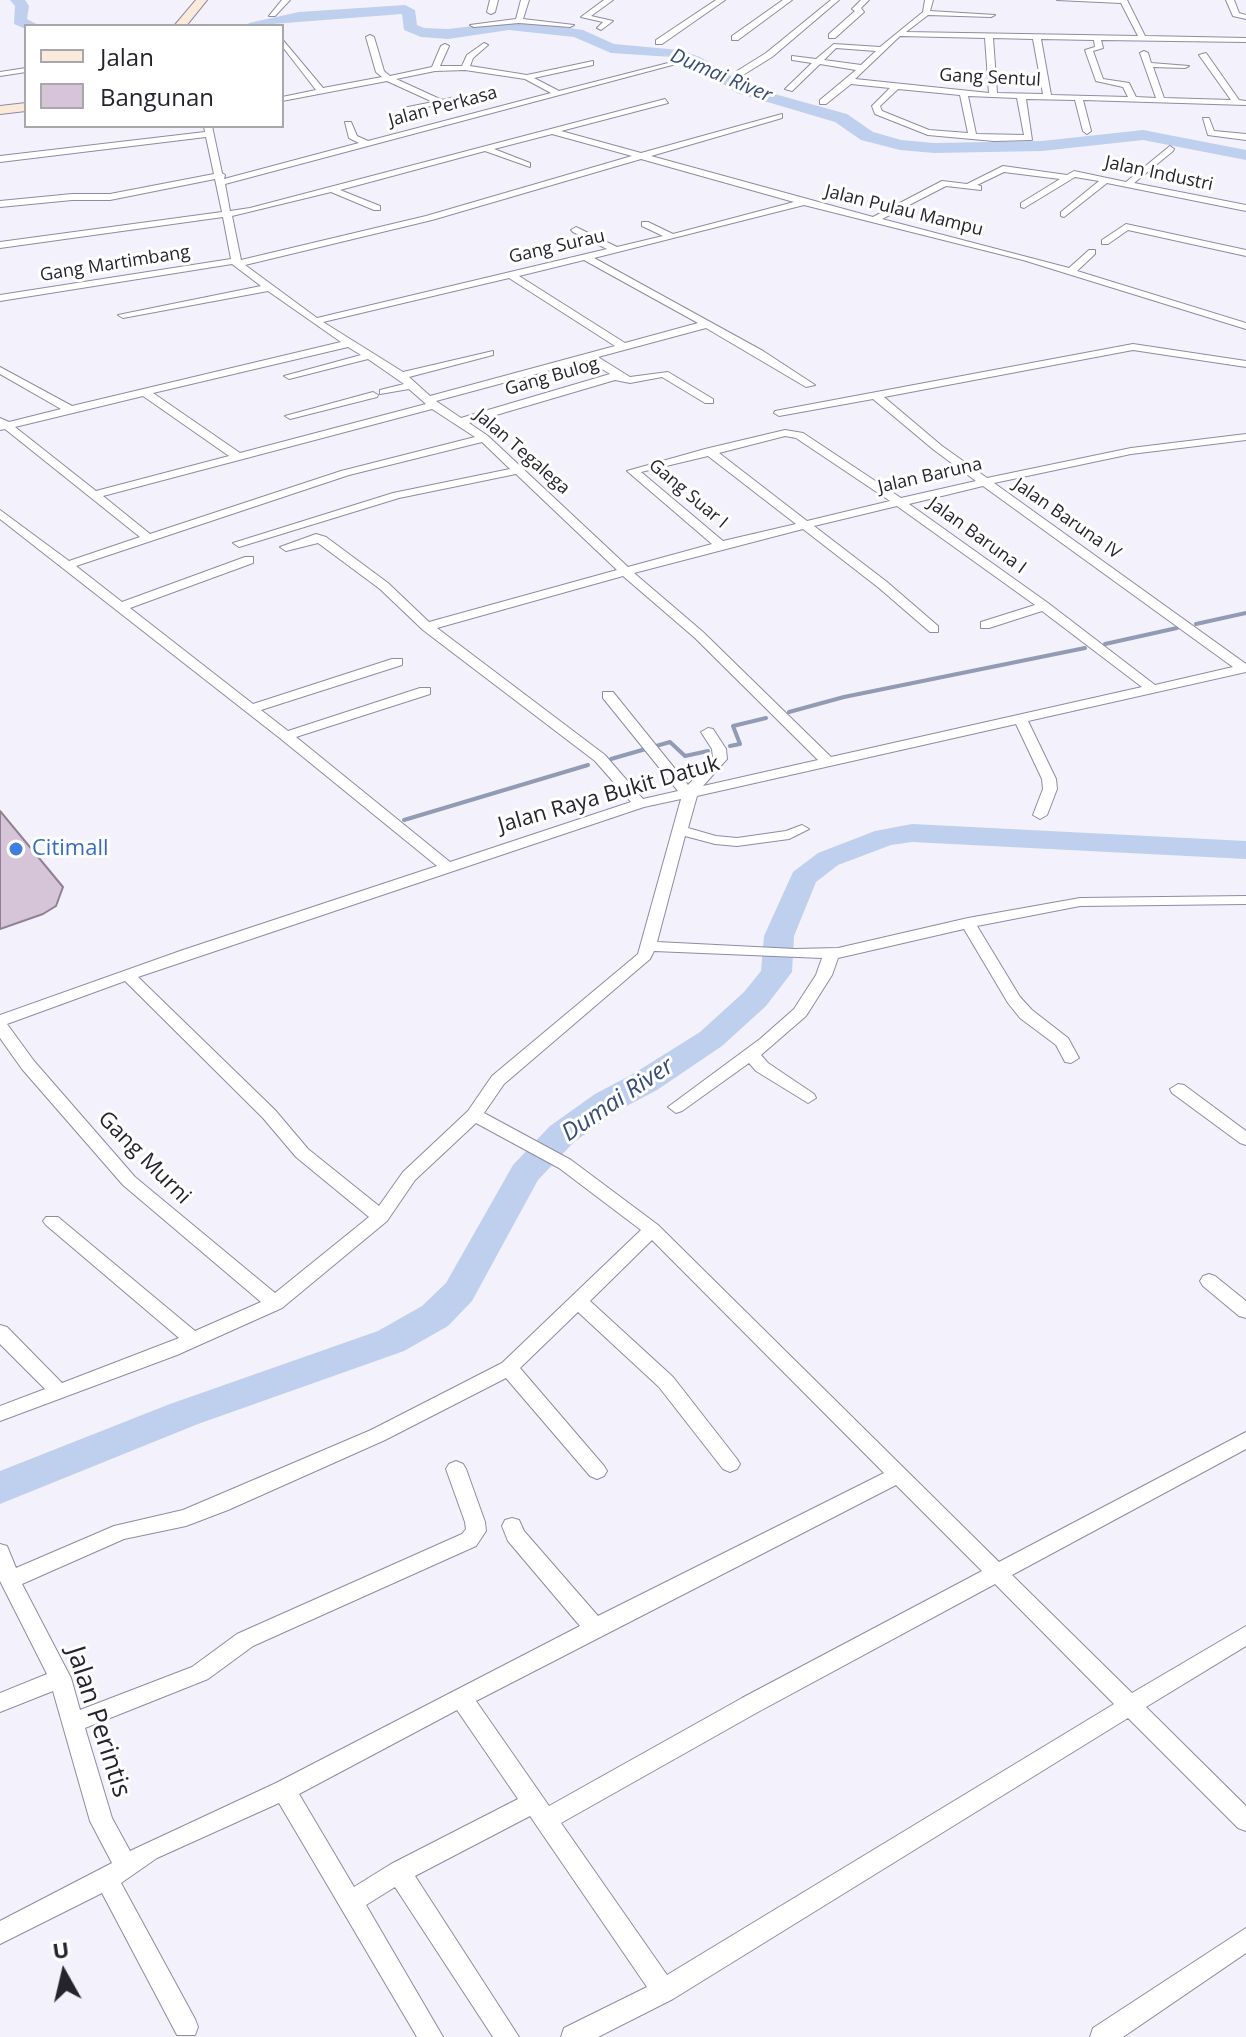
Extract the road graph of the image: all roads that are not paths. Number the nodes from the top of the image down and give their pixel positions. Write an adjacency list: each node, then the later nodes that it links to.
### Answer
1 (202, 0): 20 (street)
2 (286, 0): 16 (street)
3 (494, 0): 14 (street)
4 (525, 0): 19 (street)
5 (609, 0): 23 (street)
6 (721, 0): 33 (street)
7 (788, 0): 29 (street)
8 (835, 0): 50 (street)
9 (865, 0): 25 (street)
10 (929, 0): 15 (street)
11 (1061, 0): 12 (street)
12 (1123, 0): 31 (street)
13 (1230, 0): 18 (street)
14 (491, 12)
15 (926, 13): 17 (street); 24 (street)
16 (272, 14)
17 (991, 15)
18 (1246, 17)
19 (519, 21): 21 (street); 22 (street)
20 (182, 24)
21 (474, 25)
22 (570, 25)
23 (601, 28)
24 (898, 34): 26 (street); 37 (street)
25 (832, 36)
26 (989, 36): 28 (street); 61 (street)
27 (370, 37): 53 (street)
28 (1037, 37): 30 (street); 63 (street)
29 (735, 38)
30 (1097, 38): 31 (street); 67 (street)
31 (1143, 39): 32 (street)
32 (1246, 40)
33 (659, 42)
34 (284, 44): 58 (street)
35 (484, 45): 46 (street)
36 (445, 46): 48 (street)
37 (881, 49): 42 (street); 47 (street)
38 (1144, 53): 44 (street)
39 (1203, 55): 72 (street)
40 (795, 58): 42 (street)
41 (590, 63): 52 (street)
42 (818, 63): 47 (street); 57 (street)
43 (672, 64): 59 (street, Jalan Perkasa)
44 (1149, 65): 45 (street); 69 (street)
45 (1185, 66)
46 (465, 68): 48 (street); 52 (street)
47 (862, 68): 54 (street)
48 (435, 69): 53 (street)
49 (24, 70): 51 (street)
50 (740, 73)
51 (0, 74)
52 (527, 77): 55 (street)
53 (389, 79): 58 (street); 70 (street)
54 (849, 81): 56 (street, Gang Sentul); 71 (street)
55 (542, 87): 59 (street); 84 (street)
56 (895, 87): 60 (street, Gang Sentul); 82 (street)
57 (789, 89)
58 (322, 92): 65 (street)
59 (557, 93): 85 (street, Jalan Perkasa)
60 (964, 94): 61 (street, Gang Sentul); 82 (street)
61 (993, 95): 62 (street, Gang Sentul)
62 (1021, 96): 63 (street, Gang Sentul); 82 (street)
63 (1047, 97): 64 (street, Gang Sentul)
64 (1078, 98): 67 (street, Gang Sentul); 81 (street)
65 (284, 99)
66 (456, 99): 70 (street)
67 (1133, 99): 69 (street, Gang Sentul)
68 (665, 101): 80 (street)
69 (1161, 101): 72 (street, Gang Sentul)
70 (441, 102): 75 (street)
71 (823, 102)
72 (1241, 103)
73 (24, 107): 74 (street)
74 (0, 110)
75 (406, 110)
76 (779, 116): 88 (street, Gang Martimbang)
77 (1206, 120): 83 (street)
78 (348, 124): 84 (street)
79 (209, 130): 89 (street); 91 (street)
80 (552, 131): 86 (street); 88 (street, Jalan Pulau Mampu)
81 (1087, 131)
82 (972, 134)
83 (1246, 137)
84 (353, 138): 85 (street); 91 (street)
85 (366, 143): 91 (street, Jalan Perkasa)
86 (486, 149): 90 (street); 95 (street)
87 (1170, 149): 94 (street)
88 (640, 156): 96 (street, Jalan Pulau Mampu); 113 (street, Gang Martimbang)
89 (0, 159)
90 (527, 165)
91 (220, 176): 97 (street); 101 (street)
92 (1066, 177): 93 (street, Jalan Industri); 98 (street); 103 (street, Jalan Industri)
93 (1107, 179): 94 (street, Jalan Industri); 102 (street)
94 (1129, 183): 100 (street, Jalan Industri)
95 (333, 190): 99 (street); 101 (street)
96 (804, 202): 103 (street, Jalan Pulau Mampu); 106 (street, Gang Surau)
97 (0, 204)
98 (1024, 205)
99 (377, 208)
100 (1246, 208)
101 (226, 214): 108 (street); 113 (street)
102 (1064, 214)
103 (873, 220): 114 (street, Jalan Pulau Mampu)
104 (645, 224): 106 (street)
105 (576, 230): 109 (street)
106 (672, 237): 109 (street, Gang Surau)
107 (1105, 242): 111 (street)
108 (0, 245)
109 (616, 250): 112 (street, Gang Surau)
110 (1092, 252): 114 (street)
111 (1246, 253)
112 (585, 257): 115 (street, Gang Surau); 120 (street)
113 (236, 262): 116 (street, Jalan Tegalega); 117 (street, Gang Martimbang)
114 (1071, 271): 121 (street, Jalan Pulau Mampu)
115 (511, 275): 119 (street, Gang Surau); 123 (street)
116 (269, 288): 118 (street); 119 (street, Jalan Tegalega)
117 (0, 298)
118 (123, 315)
119 (315, 321): 122 (street, Jalan Tegalega)
120 (704, 325): 123 (street); 133 (street)
121 (1246, 326)
122 (350, 343): 125 (street, Jalan Tegalega); 134 (street)
123 (624, 347): 126 (street)
124 (489, 353): 130 (street)
125 (368, 356): 129 (street); 130 (street, Jalan Tegalega)
126 (590, 357): 131 (street, Gang Bulog); 137 (street)
127 (1246, 364): 135 (street)
128 (0, 370): 138 (street)
129 (289, 376)
130 (401, 376): 132 (street, Jalan Tegalega)
131 (617, 377): 136 (street); 141 (street, Gang Bulog)
132 (412, 385): 137 (street, Jalan Tegalega); 140 (street)
133 (810, 385)
134 (144, 392): 138 (street); 146 (street)
135 (874, 394): 139 (street); 149 (street, Jalan Baruna IV)
136 (709, 401)
137 (432, 402): 141 (street, Jalan Tegalega); 146 (street)
138 (69, 409): 142 (street)
139 (779, 413)
140 (290, 416)
141 (460, 422): 144 (street, Jalan Tegalega)
142 (2, 424): 150 (street)
143 (1246, 437): 149 (street, Jalan Baruna)
144 (484, 438): 147 (street, Jalan Tegalega); 154 (street)
145 (709, 451): 148 (street, Jalan Baruna I); 151 (street, Jalan Baruna I); 153 (street)
146 (237, 456): 150 (street)
147 (519, 470): 155 (street); 160 (street, Jalan Tegalega)
148 (633, 471): 156 (street, Gang Suar I)
149 (984, 482): 151 (street, Jalan Baruna); 167 (street, Jalan Baruna IV)
150 (94, 495): 154 (street)
151 (899, 502): 153 (street, Jalan Baruna); 161 (street, Jalan Baruna I)
152 (0, 513): 159 (street)
153 (805, 525): 156 (street, Jalan Baruna); 165 (street)
154 (148, 538): 159 (street)
155 (239, 543)
156 (721, 545): 160 (street, Jalan Baruna)
157 (286, 547): 164 (street)
158 (249, 560): 162 (street)
159 (65, 566): 162 (street)
160 (626, 572): 164 (street, Jalan Baruna); 175 (street, Jalan Tegalega)
161 (1044, 606): 163 (street); 168 (street, Jalan Baruna I)
162 (119, 608): 171 (street)
163 (985, 625)
164 (427, 627): 177 (street)
165 (934, 629)
166 (397, 662): 171 (street)
167 (1245, 669): 168 (street, Jalan Raya Bukit Datuk)
168 (1152, 689): 172 (street, Jalan Raya Bukit Datuk)
169 (425, 691): 174 (street)
170 (608, 695): 176 (street)
171 (251, 709): 174 (street)
172 (1020, 718): 175 (street, Jalan Raya Bukit Datuk); 178 (street)
173 (708, 732): 176 (street)
174 (286, 736): 181 (street)
175 (827, 761): 176 (street, Jalan Raya Bukit Datuk)
176 (688, 791): 177 (street, Jalan Raya Bukit Datuk); 180 (street)
177 (640, 804): 181 (street, Jalan Raya Bukit Datuk)
178 (1040, 815)
179 (802, 829): 180 (street)
180 (679, 830): 184 (street)
181 (447, 867): 186 (street, Jalan Raya Bukit Datuk)
182 (1246, 900): 183 (street)
183 (968, 923): 185 (street); 189 (street)
184 (650, 946): 185 (street); 193 (street)
185 (831, 954): 188 (street)
186 (127, 975): 187 (street, Jalan Raya Bukit Datuk); 195 (street)
187 (0, 1024): 200 (street, Gang Murni)
188 (751, 1054): 191 (street); 192 (street)
189 (1071, 1058)
190 (1178, 1089): 194 (street)
191 (808, 1098)
192 (676, 1107)
193 (474, 1115): 195 (street); 197 (street)
194 (1246, 1139)
195 (381, 1217): 200 (street)
196 (52, 1221): 203 (street)
197 (652, 1229): 199 (street); 211 (street)
198 (1209, 1281): 201 (street)
199 (577, 1300): 204 (street); 208 (street)
200 (275, 1303): 203 (street)
201 (1246, 1311)
202 (0, 1332): 205 (street)
203 (192, 1339): 205 (street)
204 (509, 1368): 210 (street); 215 (street)
205 (59, 1392): 206 (street)
206 (0, 1414)
207 (1246, 1440): 214 (street)
208 (730, 1464)
209 (456, 1469): 222 (street)
210 (597, 1471)
211 (897, 1475): 214 (street); 216 (street)
212 (512, 1526): 216 (street)
213 (0, 1552): 215 (street, Jalan Perintis)
214 (996, 1573): 221 (street); 224 (street)
215 (10, 1580): 218 (street, Jalan Perintis)
216 (595, 1628): 219 (street)
217 (1246, 1635): 221 (street)
218 (60, 1678): 220 (street); 222 (street, Jalan Perintis)
219 (462, 1699): 223 (street); 224 (street)
220 (0, 1703)
221 (1128, 1706): 225 (street); 231 (street)
222 (72, 1723): 226 (street, Jalan Perintis)
223 (284, 1790): 226 (street); 228 (street)
224 (540, 1811): 227 (street); 231 (street)
225 (1246, 1821)
226 (116, 1872): 229 (street); 232 (street, Jalan Perintis)
227 (399, 1872): 228 (street); 234 (street)
228 (350, 1902): 233 (street)
229 (0, 1933)
230 (1246, 1939): 236 (street)
231 (664, 1991): 235 (street)
232 (186, 2027)
233 (431, 2037)
234 (507, 2037)
235 (573, 2037)
236 (1102, 2037)

